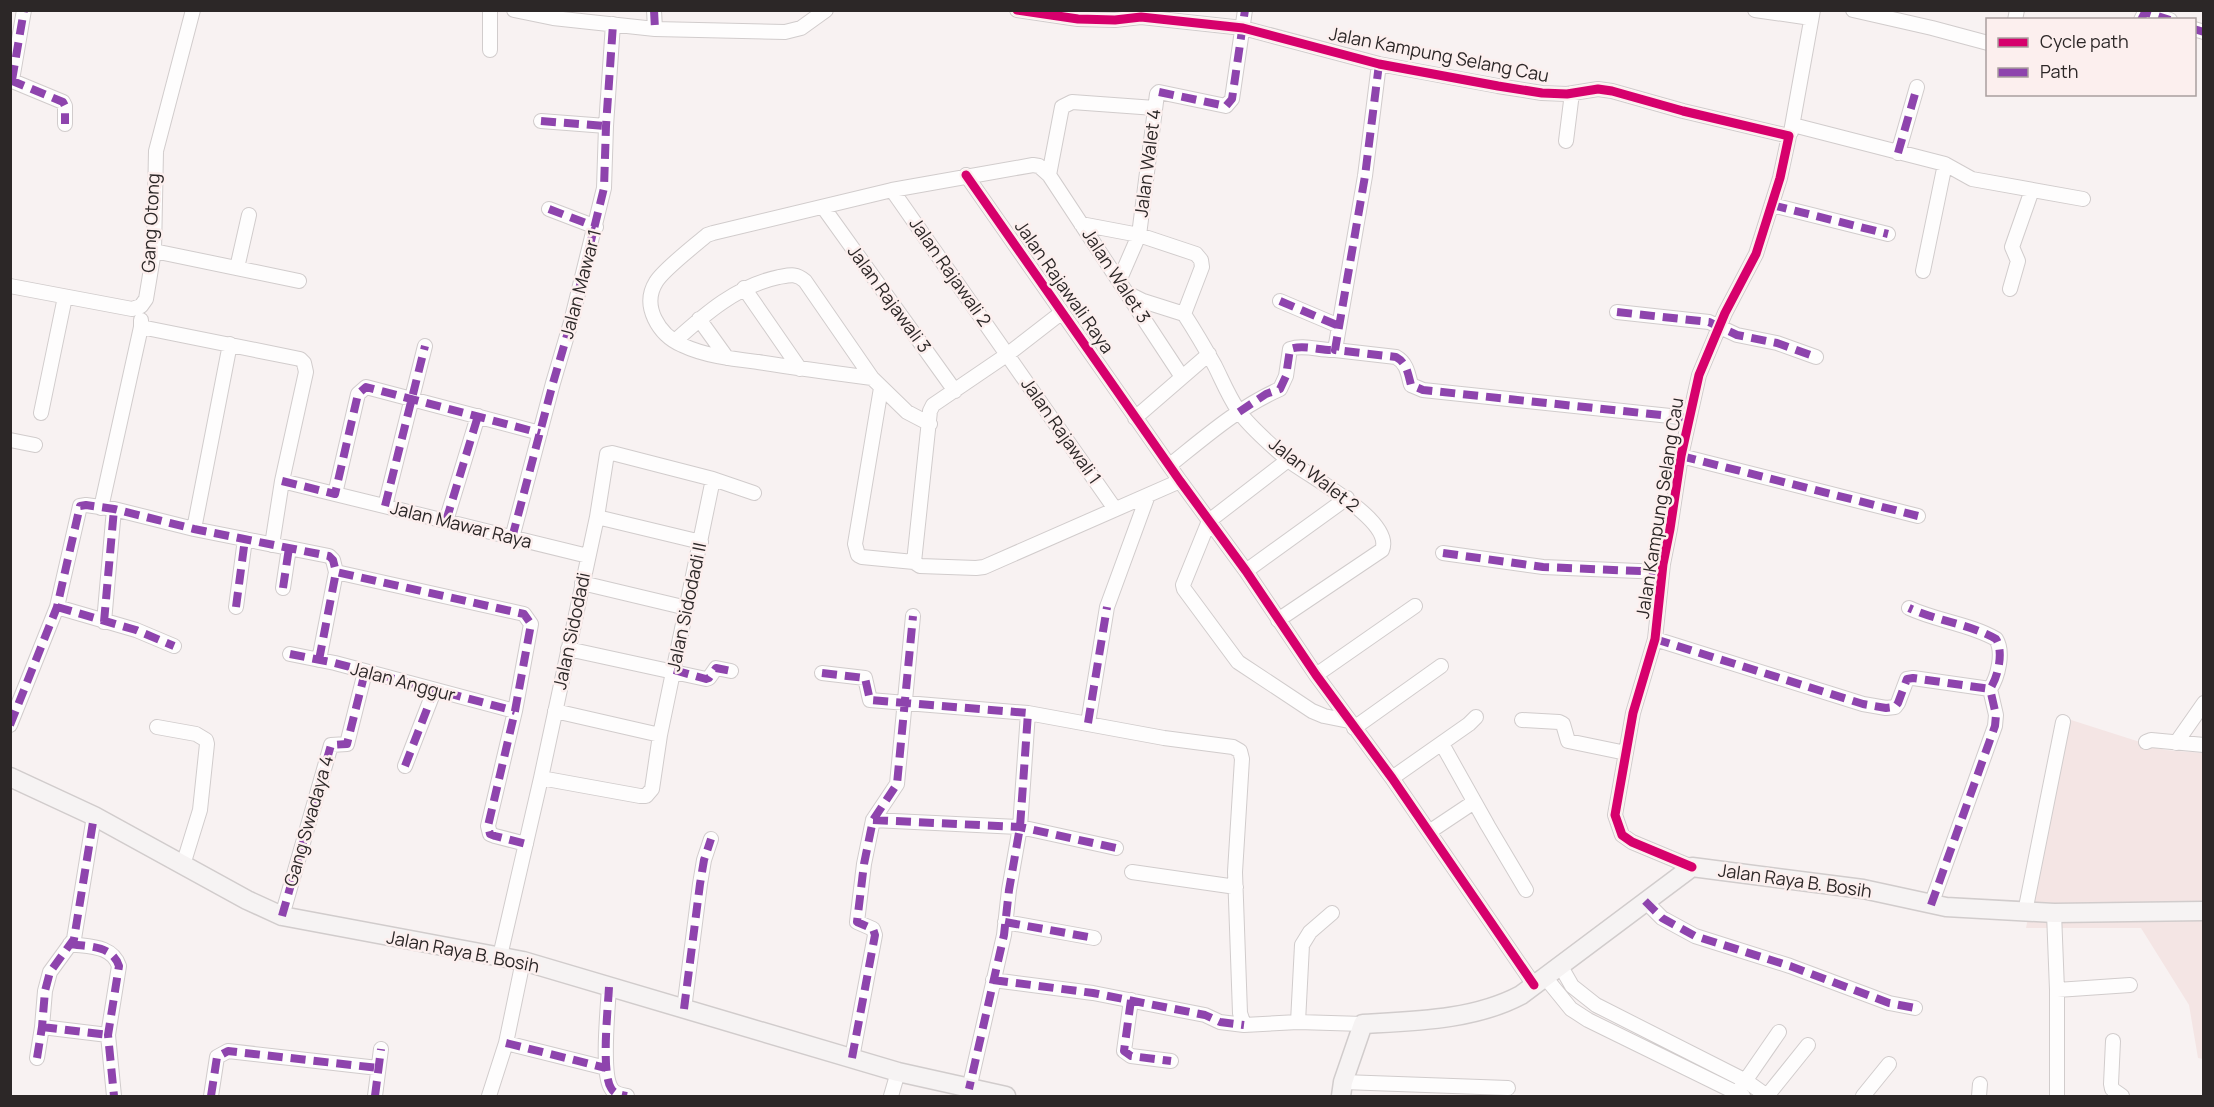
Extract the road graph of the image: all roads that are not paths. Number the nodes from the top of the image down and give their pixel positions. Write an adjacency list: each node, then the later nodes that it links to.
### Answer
1 (24, 10): 21 (street)
2 (193, 10): 45 (street, Gang Otong)
3 (490, 10): 19 (street)
4 (514, 10): 15 (street)
5 (654, 10): 17 (street)
6 (826, 10): 17 (street)
7 (1017, 10): 11 (street, Jalan Kampung Selang Cau)
8 (1245, 10): 16 (street)
9 (1755, 10): 12 (street)
10 (1853, 10): 18 (street)
11 (1140, 14): 16 (street, Jalan Kampung Selang Cau)
12 (1812, 14): 28 (street)
13 (2142, 18): 14 (street)
14 (2164, 18)
15 (613, 24): 17 (street); 27 (street, Jalan Mawar 1)
16 (1243, 28): 20 (street, Jalan Kampung Selang Cau); 24 (street, Jalan Walet 4)
17 (655, 29)
18 (1986, 43)
19 (490, 50)
20 (1379, 64): 23 (street, Jalan Kampung Selang Cau); 60 (street)
21 (11, 80): 26 (street)
22 (1917, 87): 30 (street)
23 (1572, 93): 28 (street, Jalan Kampung Selang Cau); 29 (street)
24 (1155, 108): 32 (street); 44 (street, Jalan Walet 4)
25 (541, 121): 27 (street)
26 (65, 124)
27 (606, 126): 42 (street, Jalan Mawar 1)
28 (1791, 130): 30 (street); 37 (street, Jalan Kampung Selang Cau)
29 (1566, 141)
30 (1898, 153): 31 (street)
31 (1945, 164): 35 (street); 47 (street)
32 (1049, 175): 33 (street); 41 (street, Jalan Walet 3)
33 (966, 176): 34 (street); 57 (street, Jalan Rajawali Raya)
34 (892, 190): 38 (street); 67 (street, Jalan Rajawali 2)
35 (2032, 190): 36 (street); 52 (street)
36 (2083, 199)
37 (1772, 206): 43 (street); 61 (street, Jalan Kampung Selang Cau)
38 (823, 207): 63 (street); 74 (street, Jalan Rajawali 3)
39 (549, 209): 42 (street)
40 (249, 215): 46 (street)
41 (1081, 224): 44 (street); 50 (street, Jalan Walet 3)
42 (596, 227): 82 (street, Jalan Mawar 1)
43 (1888, 234)
44 (1139, 235): 50 (street, Jalan Walet 4); 58 (street)
45 (153, 251): 46 (street); 55 (street, Gang Otong)
46 (237, 268): 48 (street)
47 (1923, 271)
48 (299, 281)
49 (10, 286): 53 (street)
50 (1123, 287): 58 (street); 72 (street, Jalan Walet 3)
51 (744, 288): 59 (street); 71 (street); 73 (street)
52 (2010, 289)
53 (65, 297): 55 (street); 77 (street)
54 (1280, 301): 60 (street)
55 (141, 306): 62 (street, Gang Otong)
56 (1617, 312): 61 (street)
57 (1060, 313): 67 (street); 79 (street, Jalan Rajawali Raya)
58 (1184, 314): 68 (street, Jalan Walet 2)
59 (699, 319): 63 (street); 70 (street)
60 (1339, 326): 66 (street)
61 (1719, 326): 69 (street); 80 (street, Jalan Kampung Selang Cau)
62 (141, 327): 64 (street); 96 (street, Gang Otong)
63 (675, 341): 70 (street)
64 (230, 345): 89 (street); 102 (street)
65 (425, 346): 75 (street)
66 (1335, 350): 76 (street); 80 (street)
67 (1008, 354): 74 (street); 97 (street, Jalan Rajawali 1)
68 (1209, 354): 72 (street); 76 (street, Jalan Walet 2)
69 (1816, 357)
70 (727, 358): 71 (street)
71 (800, 369): 73 (street)
72 (1182, 377): 79 (street)
73 (876, 383): 81 (street); 110 (street)
74 (955, 391): 81 (street)
75 (412, 399): 78 (street); 92 (street); 95 (street)
76 (1239, 412): 86 (street, Jalan Walet 2); 87 (street)
77 (41, 413)
78 (478, 416): 82 (street); 100 (street)
79 (1135, 418): 87 (street, Jalan Rajawali Raya)
80 (1689, 418): 85 (street, Jalan Kampung Selang Cau)
81 (930, 423): 110 (street)
82 (540, 433): 103 (street, Jalan Mawar 1)
83 (10, 440): 84 (street)
84 (35, 445)
85 (1681, 456): 98 (street); 113 (street, Jalan Kampung Selang Cau)
86 (1288, 460): 94 (street, Jalan Walet 2); 101 (street)
87 (1170, 465): 90 (street, Jalan Rajawali Raya)
88 (713, 479): 91 (street, Jalan Sidodadi); 99 (street, Jalan Sidodadi); 105 (street, Jalan Sidodadi II)
89 (282, 481): 92 (street, Jalan Mawar Raya); 106 (street)
90 (1180, 481): 93 (street); 101 (street, Jalan Rajawali Raya)
91 (754, 493)
92 (335, 494): 95 (street, Jalan Mawar Raya)
93 (1148, 495): 97 (street); 145 (street)
94 (1347, 498): 111 (street); 122 (street, Jalan Walet 2)
95 (385, 506): 100 (street, Jalan Mawar Raya)
96 (107, 508): 102 (street); 117 (street); 123 (street, Gang Otong)
97 (1115, 508): 110 (street)
98 (1918, 516)
99 (597, 517): 105 (street); 109 (street, Jalan Sidodadi)
100 (446, 521): 103 (street, Jalan Mawar Raya)
101 (1209, 521): 111 (street, Jalan Rajawali Raya); 146 (street)
102 (194, 529): 104 (street)
103 (512, 538): 109 (street, Jalan Mawar Raya)
104 (245, 539): 106 (street); 118 (street)
105 (701, 542): 119 (street, Jalan Sidodadi II)
106 (272, 544): 107 (street)
107 (289, 548): 112 (street); 115 (street)
108 (1443, 553): 113 (street)
109 (588, 556): 114 (street, Jalan Sidodadi)
110 (914, 562)
111 (1246, 571): 122 (street, Jalan Rajawali Raya)
112 (336, 572): 128 (street); 139 (street)
113 (1662, 572): 124 (street, Jalan Kampung Selang Cau)
114 (582, 583): 119 (street); 126 (street, Jalan Sidodadi)
115 (283, 588)
116 (1415, 606): 134 (street)
117 (57, 607): 123 (street); 147 (street)
118 (236, 607)
119 (687, 608): 130 (street, Jalan Sidodadi II)
120 (1909, 608): 135 (street)
121 (913, 616): 137 (street)
122 (1278, 620): 134 (street, Jalan Rajawali Raya)
123 (104, 622): 125 (street)
124 (1655, 639): 135 (street); 154 (street, Jalan Kampung Selang Cau)
125 (174, 646)
126 (568, 650): 130 (street); 140 (street, Jalan Sidodadi)
127 (290, 654): 128 (street, Jalan Anggur)
128 (319, 660): 132 (street, Jalan Anggur)
129 (1442, 666): 146 (street)
130 (674, 670): 131 (street); 149 (street, Jalan Sidodadi II)
131 (731, 671)
132 (364, 672): 136 (street, Jalan Anggur); 178 (street, Gang Swadaya 4)
133 (822, 673): 137 (street)
134 (1316, 675): 146 (street, Jalan Rajawali Raya)
135 (1990, 689): 173 (street)
136 (434, 691): 139 (street, Jalan Anggur); 155 (street)
137 (904, 703): 141 (street); 161 (street)
138 (2204, 703): 151 (street)
139 (515, 711): 165 (street)
140 (555, 711): 149 (street); 157 (street, Jalan Sidodadi)
141 (1028, 713): 145 (street); 162 (street)
142 (1476, 717): 152 (street)
143 (1522, 720): 154 (street)
144 (2062, 722): 175 (street)
145 (1088, 723): 170 (street)
146 (1352, 724): 158 (street, Jalan Rajawali Raya)
147 (10, 725)
148 (157, 727): 167 (street)
149 (660, 735): 157 (street, Jalan Sidodadi II)
150 (2146, 742): 151 (street)
151 (2176, 743): 153 (street)
152 (1442, 744): 158 (street); 159 (street)
153 (2204, 745)
154 (1626, 753): 168 (street, Jalan Kampung Selang Cau)
155 (405, 766)
156 (10, 777): 160 (main road, Jalan Raya B. Bosih)
157 (541, 778): 165 (street, Jalan Sidodadi)
158 (1392, 778): 163 (street, Jalan Rajawali Raya)
159 (1474, 802): 163 (street); 171 (street)
160 (94, 816): 167 (main road, Jalan Raya B. Bosih); 181 (street)
161 (873, 820): 162 (street); 204 (street)
162 (1020, 827): 166 (street); 179 (street)
163 (1429, 832): 186 (street, Jalan Rajawali Raya)
164 (711, 839): 192 (street)
165 (526, 844): 182 (street, Jalan Sidodadi)
166 (1116, 848)
167 (183, 865): 178 (main road, Jalan Raya B. Bosih)
168 (1692, 867): 172 (main road, Jalan Raya B. Bosih); 173 (main road, Jalan Raya B. Bosih)
169 (1132, 872): 170 (street)
170 (1236, 887): 195 (street)
171 (1526, 890)
172 (1645, 901): 184 (main road, Jalan Raya B. Bosih); 191 (street)
173 (1931, 905): 175 (main road, Jalan Raya B. Bosih)
174 (2204, 911): 177 (main road, Jalan Raya B. Bosih)
175 (2025, 912): 177 (main road, Jalan Raya B. Bosih)
176 (1332, 913): 193 (street)
177 (2054, 913): 189 (street)
178 (282, 916): 182 (main road, Jalan Raya B. Bosih)
179 (1005, 922): 180 (street); 185 (street)
180 (1094, 938)
181 (70, 944): 196 (street); 198 (street)
182 (500, 956): 183 (main road, Jalan Raya B. Bosih)
183 (523, 961): 188 (main road, Jalan Raya B. Bosih); 200 (street)
184 (1560, 966): 186 (main road, Jalan Raya B. Bosih); 210 (street)
185 (993, 980): 190 (street); 212 (street)
186 (1539, 981): 194 (main road, Jalan Raya B. Bosih); 214 (street, Jalan Rajawali Raya)
187 (2130, 985): 189 (street)
188 (609, 987): 192 (main road, Jalan Raya B. Bosih); 208 (street)
189 (2057, 990): 224 (street)
190 (1131, 1000): 195 (street); 205 (street)
191 (1915, 1008)
192 (684, 1009): 204 (main road, Jalan Raya B. Bosih)
193 (1298, 1022): 194 (street); 195 (street)
194 (1363, 1024): 213 (main road)
195 (1244, 1025)
196 (42, 1028): 198 (street); 203 (street)
197 (1779, 1032): 210 (street)
198 (108, 1035): 215 (street)
199 (2113, 1041): 225 (street)
200 (506, 1042): 208 (street); 218 (street)
201 (1808, 1045): 222 (street)
202 (381, 1049): 207 (street)
203 (37, 1058)
204 (852, 1058): 209 (main road, Jalan Raya B. Bosih)
205 (1171, 1061)
206 (1889, 1064): 223 (street)
207 (378, 1068): 216 (street); 217 (street)
208 (606, 1068): 219 (street)
209 (898, 1072): 212 (main road, Jalan Raya B. Bosih); 220 (street)
210 (1746, 1081): 214 (street); 222 (street)
211 (1508, 1088): 213 (street)
212 (969, 1089): 221 (main road, Jalan Raya B. Bosih)
213 (1342, 1089)
214 (1738, 1095)
215 (114, 1096)
216 (211, 1096)
217 (375, 1096)
218 (489, 1096)
219 (627, 1096)
220 (891, 1096)
221 (1006, 1096)
222 (1767, 1096)
223 (1863, 1096)
224 (2057, 1096)
225 (2122, 1096)

